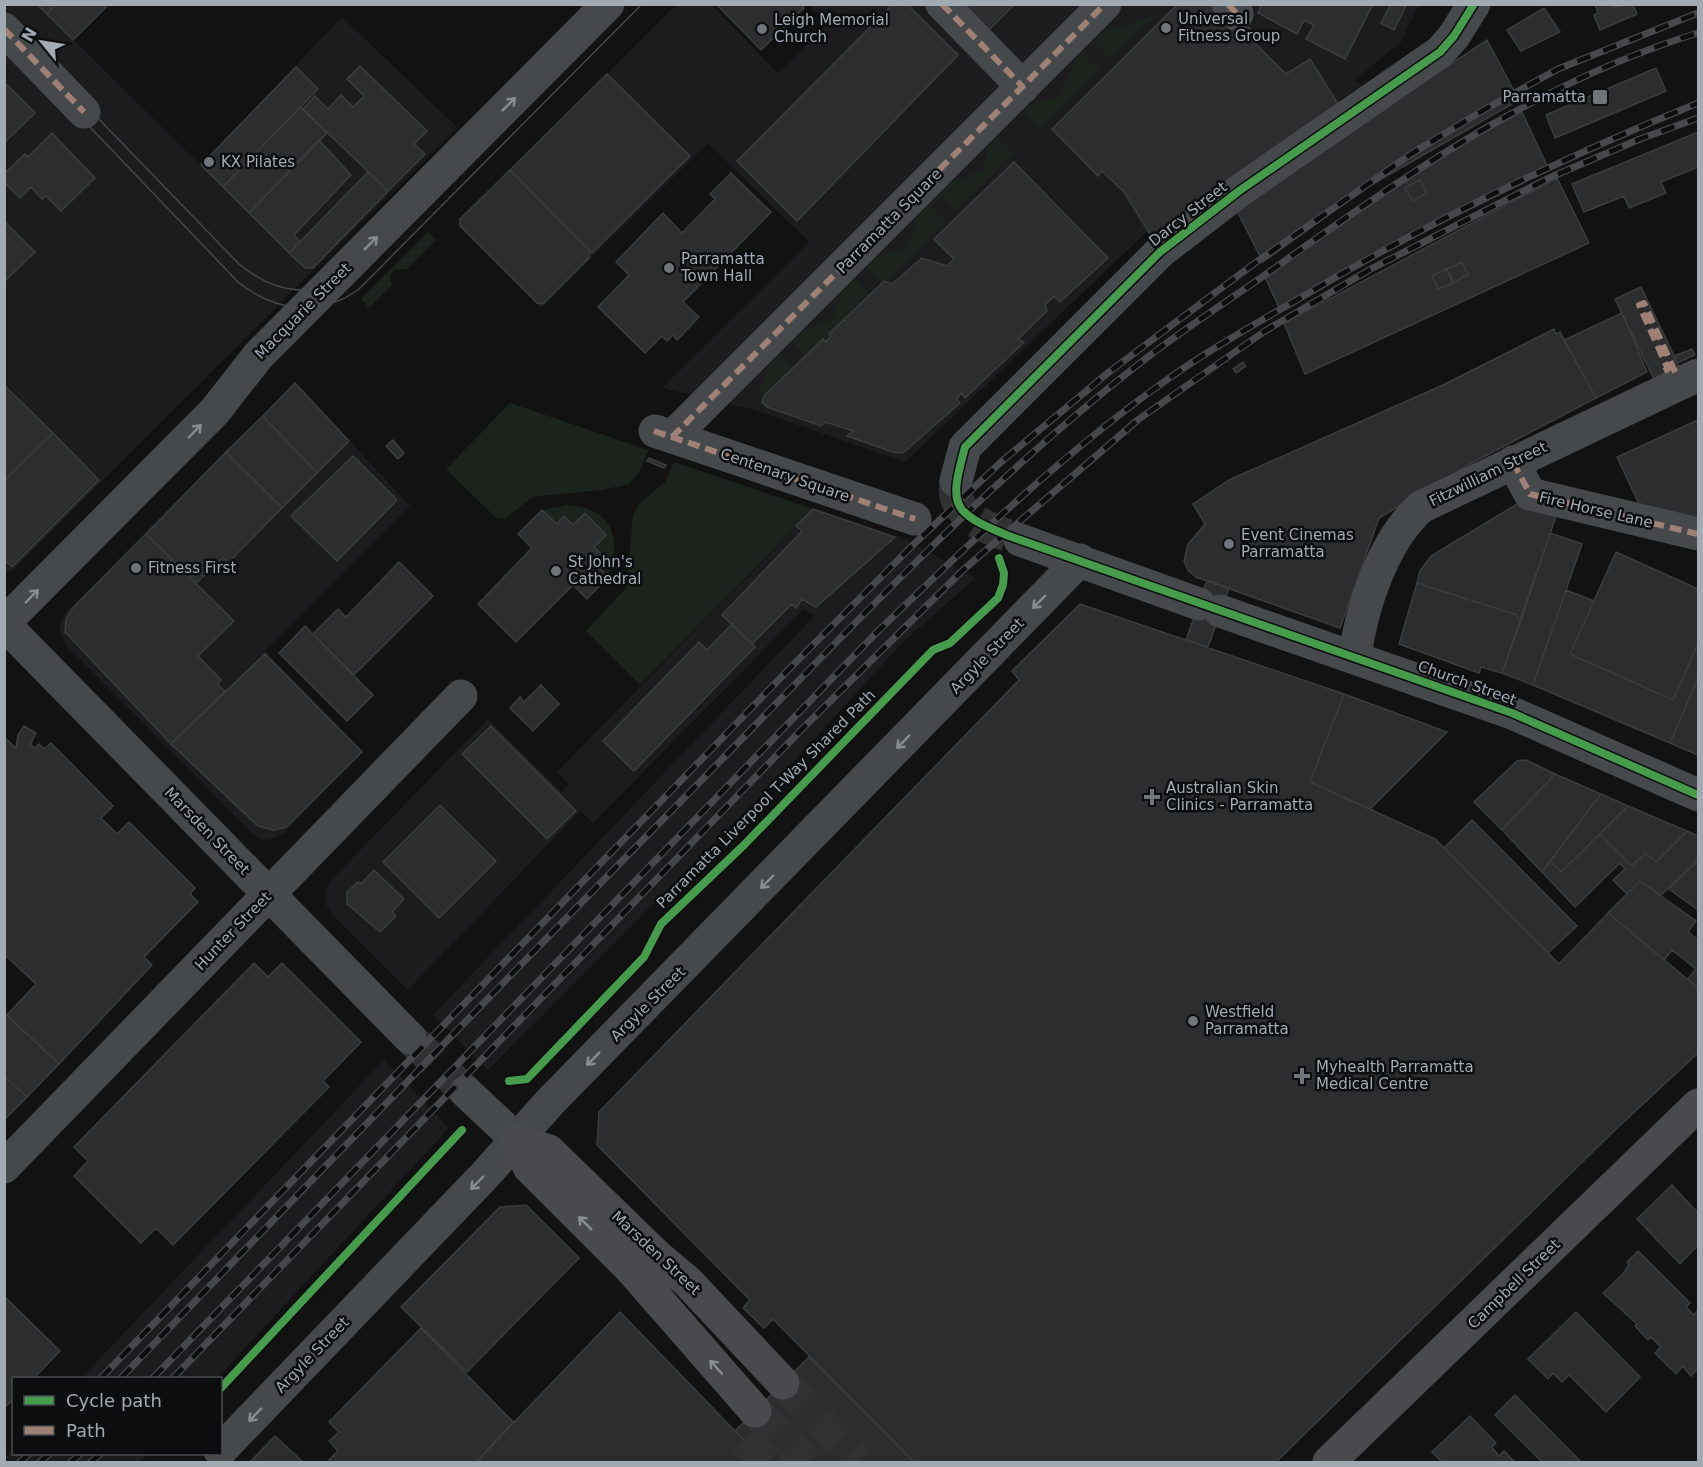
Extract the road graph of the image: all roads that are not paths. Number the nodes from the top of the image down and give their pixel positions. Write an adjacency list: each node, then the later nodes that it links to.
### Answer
1 (608, 4): 17 (street, Macquarie Street, one-way to 1)
2 (942, 4): 6 (street)
3 (1105, 4): 6 (street, Parramatta Square)
4 (1474, 4): 12 (street, Darcy Street)
5 (4, 29): 7 (street)
6 (1023, 87): 10 (street, Parramatta Square)
7 (84, 112)
8 (1698, 375): 11 (street, Fitzwilliam Street)
9 (1698, 388): 11 (street, Fitzwilliam Street)
10 (663, 434): 13 (street, Centenary Square)
11 (1516, 469): 14 (street, Fire Horse Lane); 18 (street, Fitzwilliam Street)
12 (956, 481)
13 (915, 519)
14 (1698, 534)
15 (1020, 540): 16 (street, Church Street)
16 (1069, 557): 18 (street, Church Street); 25 (street, Argyle Street, one-way to 25)
17 (4, 624): 21 (street, Marsden Street)
18 (1355, 657): 20 (street, Church Street)
19 (461, 696): 21 (street, Hunter Street)
20 (1698, 795)
21 (269, 894): 22 (street, Marsden Street); 26 (street, Hunter Street)
22 (410, 1038)
23 (466, 1092): 25 (street, Marsden Street)
24 (1698, 1105): 30 (main road, Campbell Street)
25 (517, 1140): 27 (main road, Marsden Street); 28 (main road, Marsden Street, one-way to 25); 29 (street, Argyle Street, one-way to 29)
26 (4, 1167)
27 (783, 1383)
28 (755, 1411)
29 (222, 1449)
30 (1329, 1462)

